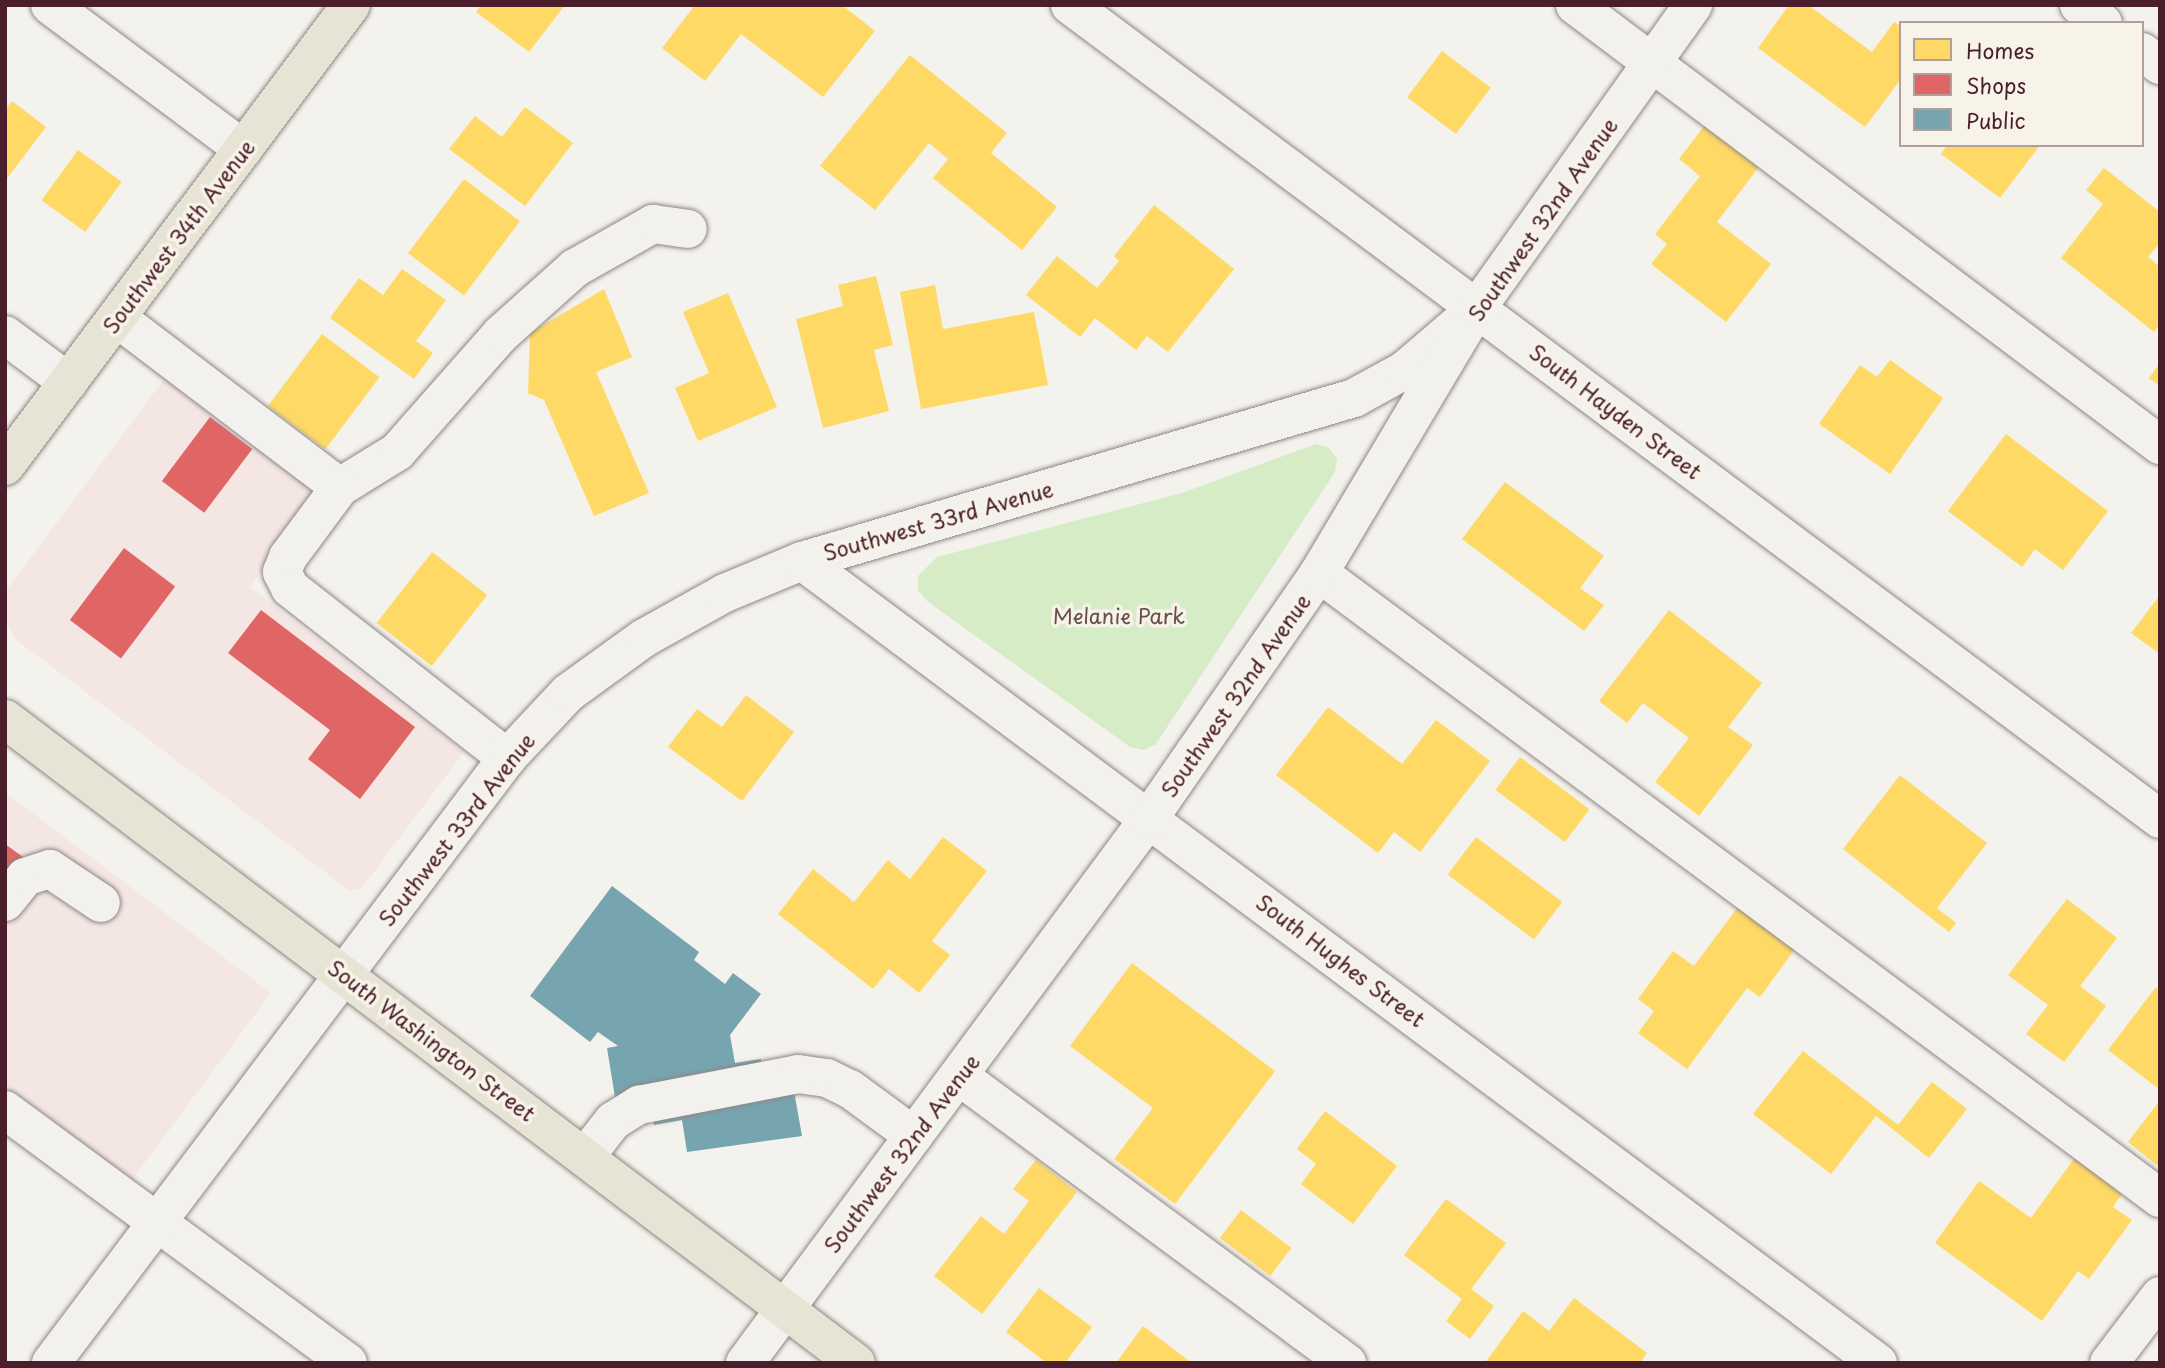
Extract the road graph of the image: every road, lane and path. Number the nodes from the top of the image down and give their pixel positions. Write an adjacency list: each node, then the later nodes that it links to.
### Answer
1 (50, 5): 11 (street)
2 (351, 5): 11 (main road, Southwest 34th Avenue)
3 (1070, 5): 13 (street, South Hayden Street)
4 (1575, 5): 9 (street)
5 (1693, 5): 9 (street, Southwest 32nd Avenue)
6 (2079, 5): 7 (street)
7 (2100, 21)
8 (2144, 53): 10 (street)
9 (1651, 64): 13 (street, Southwest 32nd Avenue); 17 (street)
10 (2160, 65)
11 (243, 149): 14 (main road, Southwest 34th Avenue)
12 (688, 229): 19 (street)
13 (1477, 308): 20 (street, Southwest 33rd Avenue); 21 (street, Southwest 32nd Avenue); 25 (street, South Hayden Street)
14 (117, 318): 16 (main road, Southwest 34th Avenue); 19 (street)
15 (5, 335): 16 (street)
16 (68, 382): 18 (main road, Southwest 34th Avenue)
17 (2160, 445)
18 (5, 466)
19 (340, 487): 23 (street)
20 (802, 561): 23 (street, Southwest 33rd Avenue); 24 (street, South Hughes Street)
21 (1319, 573): 24 (street, Southwest 32nd Avenue); 33 (street)
22 (5, 719): 28 (main road, South Washington Street)
23 (507, 758): 28 (street, Southwest 33rd Avenue)
24 (1150, 817): 29 (street, Southwest 32nd Avenue); 42 (street, South Hughes Street)
25 (2160, 819)
26 (5, 902): 27 (street)
27 (101, 903)
28 (344, 973): 32 (main road, South Washington Street); 34 (street, Southwest 33rd Avenue)
29 (959, 1076): 31 (street, Southwest 32nd Avenue); 41 (street)
30 (5, 1110): 34 (street)
31 (914, 1136): 32 (street); 36 (street, Southwest 32nd Avenue)
32 (585, 1157): 36 (main road, South Washington Street)
33 (2160, 1198)
34 (158, 1223): 37 (street, Southwest 33rd Avenue); 38 (street)
35 (2160, 1296): 43 (street)
36 (785, 1308): 39 (street, Southwest 32nd Avenue); 40 (main road, South Washington Street)
37 (51, 1363)
38 (348, 1363)
39 (745, 1363)
40 (856, 1363)
41 (1347, 1363)
42 (1878, 1363)
43 (2109, 1363)

